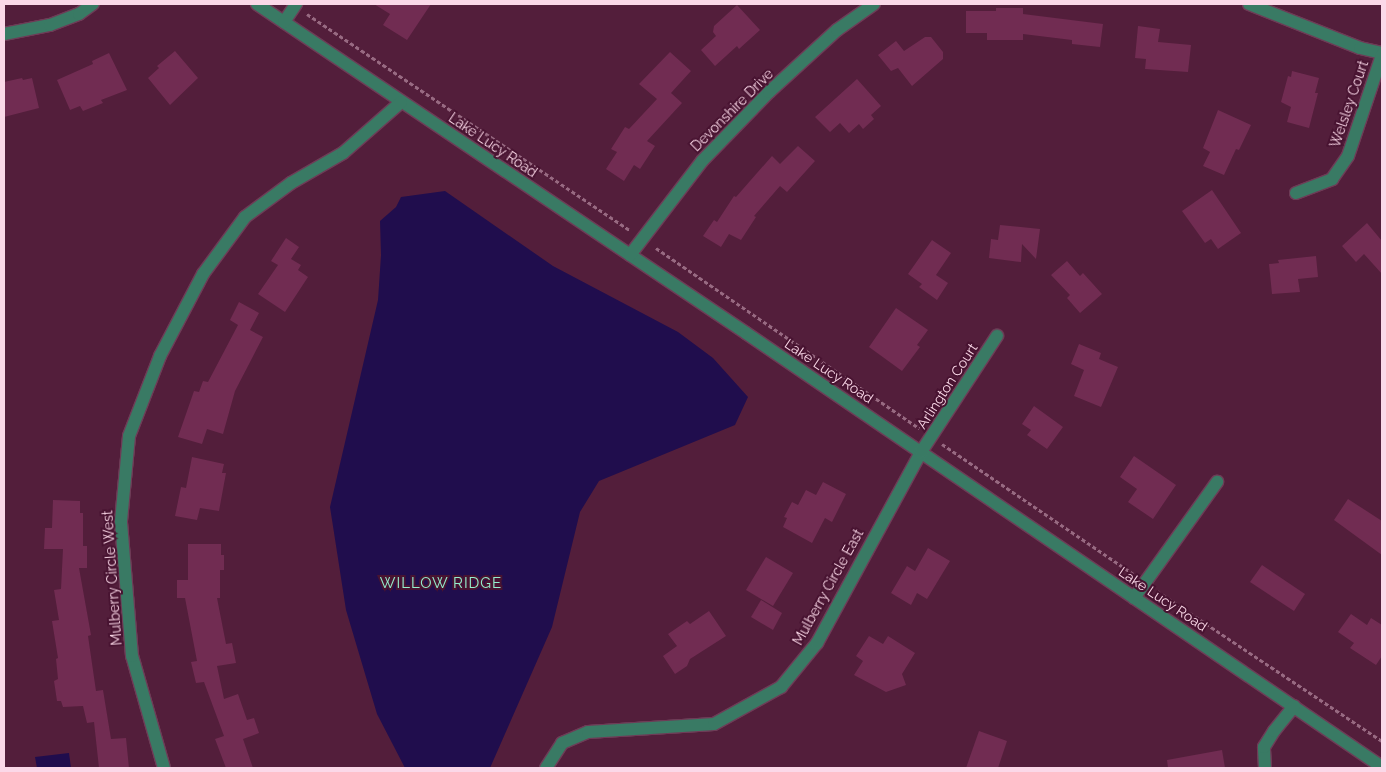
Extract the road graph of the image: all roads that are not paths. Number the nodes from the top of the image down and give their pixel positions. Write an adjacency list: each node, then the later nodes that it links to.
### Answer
1 (93, 4): 7 (street)
2 (256, 4): 6 (street, Lake Lucy Road)
3 (874, 4): 11 (street, Devonshire Drive)
4 (1249, 4): 8 (street)
5 (295, 5): 6 (street)
6 (284, 22): 9 (street, Lake Lucy Road)
7 (4, 34)
8 (1382, 54): 10 (street, Welsley Court)
9 (401, 102): 11 (street, Lake Lucy Road); 18 (street, Mulberry Circle West)
10 (1296, 193)
11 (630, 255): 13 (street, Lake Lucy Road)
12 (997, 336): 13 (street, Arlington Court)
13 (920, 452): 15 (street, Lake Lucy Road); 19 (street, Mulberry Circle East)
14 (1216, 482): 15 (street)
15 (1134, 598): 16 (street, Lake Lucy Road)
16 (1294, 706): 17 (street, Lake Lucy Road); 20 (street)
17 (1382, 767)
18 (164, 768)
19 (546, 768)
20 (1265, 768)

